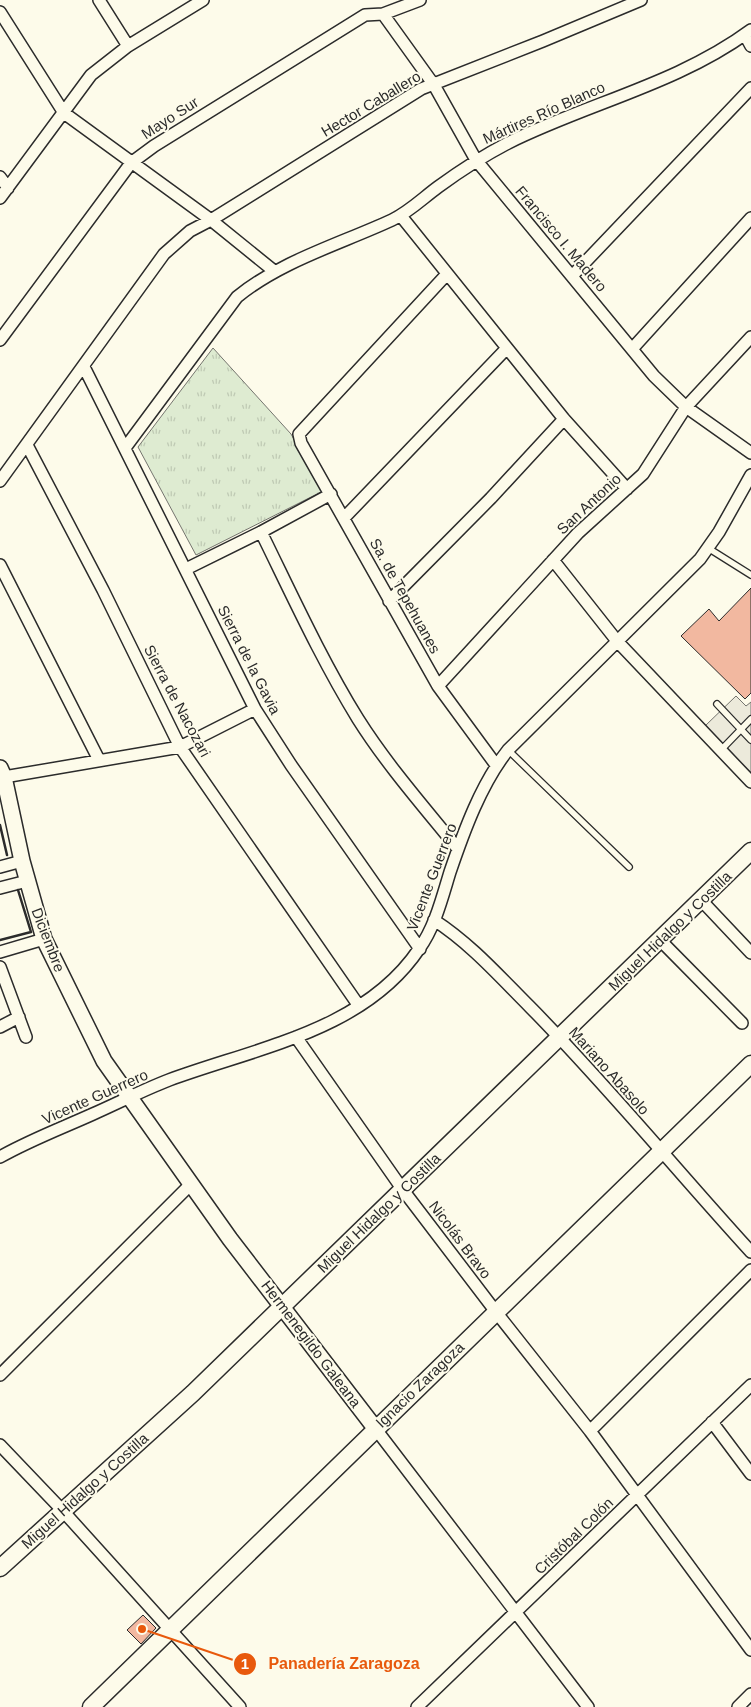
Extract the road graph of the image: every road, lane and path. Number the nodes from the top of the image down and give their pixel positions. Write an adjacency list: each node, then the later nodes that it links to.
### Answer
1 (99, 0): 8 (street)
2 (203, 0): 8 (street)
3 (420, 0): 6 (street, Mayo Sur)
4 (641, 0): 10 (street, Hector Caballero)
5 (0, 12): 12 (street)
6 (383, 14): 10 (street, Francisco I. Madero); 14 (street, Mayo Sur)
7 (748, 33): 9 (street); 13 (street, Mártires Río Blanco)
8 (128, 46): 12 (street)
9 (751, 46)
10 (434, 85): 13 (street, Francisco I. Madero); 20 (street, Hector Caballero)
11 (751, 88): 23 (street)
12 (64, 113): 14 (street); 16 (street)
13 (476, 160): 18 (street, Mártires Río Blanco); 23 (street, Francisco I. Madero)
14 (131, 163): 20 (street); 25 (street, Mayo Sur)
15 (0, 177): 16 (street)
16 (8, 188): 17 (street)
17 (0, 198)
18 (401, 216): 21 (street, Mártires Río Blanco); 22 (street)
19 (751, 218): 27 (street)
20 (211, 220): 21 (street); 28 (street, Hector Caballero)
21 (274, 271): 32 (street, Mártires Río Blanco)
22 (447, 274): 26 (street); 37 (street, Sa. de Tepehuanes)
23 (572, 276): 27 (street, Francisco I. Madero)
24 (751, 337): 29 (street, San Antonio)
25 (0, 340)
26 (507, 348): 30 (street); 38 (street)
27 (632, 348): 29 (street, Francisco I. Madero)
28 (84, 367): 31 (street, Hector Caballero); 32 (street, Sierra de la Gavia)
29 (686, 407): 33 (street, Francisco I. Madero); 36 (street, San Antonio)
30 (564, 419): 36 (street); 45 (street)
31 (27, 445): 35 (street, Hector Caballero); 53 (street, Sierra de Nacozari)
32 (125, 448): 43 (street, Sierra de la Gavia)
33 (751, 452)
34 (751, 475): 40 (street, Vicente Guerrero)
35 (0, 481)
36 (627, 489): 41 (street, San Antonio)
37 (331, 494): 38 (street, Sa. de Tepehuanes); 39 (street)
38 (344, 518): 45 (street, Sa. de Tepehuanes)
39 (261, 532): 43 (street); 60 (street)
40 (708, 548): 44 (lane); 46 (street, Vicente Guerrero)
41 (553, 560): 46 (street); 47 (street, San Antonio)
42 (0, 565): 56 (street)
43 (186, 569): 49 (street, Sierra de la Gavia)
44 (751, 575)
45 (389, 601): 47 (street, Sa. de Tepehuanes)
46 (617, 641): 54 (street, Vicente Guerrero); 55 (street)
47 (438, 686): 57 (street, Sa. de Tepehuanes)
48 (717, 704): 51 (lane)
49 (255, 709): 53 (street); 71 (street, Sierra de la Gavia)
50 (751, 719): 51 (lane)
51 (741, 730): 52 (lane); 55 (lane)
52 (751, 740)
53 (180, 747): 56 (street); 75 (street, Sierra de Nacozari)
54 (508, 750): 57 (street, Vicente Guerrero); 64 (lane)
55 (721, 750): 59 (street)
56 (99, 760): 58 (street)
57 (496, 766): 60 (street, Vicente Guerrero)
58 (2, 773): 62 (street, Diciembre)
59 (751, 782)
60 (458, 849): 68 (street, Vicente Guerrero)
61 (751, 851): 67 (main road, Miguel Hidalgo y Costilla)
62 (22, 861): 63 (street); 65 (street, Diciembre)
63 (0, 867)
64 (629, 867)
65 (27, 881): 66 (street); 69 (street, Diciembre)
66 (0, 888)
67 (702, 900): 70 (main road, Miguel Hidalgo y Costilla); 73 (street)
68 (434, 920): 71 (street, Vicente Guerrero); 81 (street, Mariano Abasolo)
69 (44, 938): 72 (street); 83 (street, Diciembre)
70 (660, 940): 77 (street); 81 (main road, Miguel Hidalgo y Costilla)
71 (420, 949): 75 (street, Vicente Guerrero)
72 (0, 952)
73 (751, 953)
74 (0, 967): 76 (street)
75 (359, 1006): 80 (street, Vicente Guerrero)
76 (19, 1017): 78 (street); 79 (street)
77 (742, 1023)
78 (0, 1027)
79 (26, 1037)
80 (296, 1037): 83 (street, Vicente Guerrero); 87 (street, Nicolás Bravo)
81 (560, 1038): 84 (street, Mariano Abasolo); 87 (main road, Miguel Hidalgo y Costilla)
82 (751, 1064): 84 (main road, Ignacio Zaragoza)
83 (128, 1098): 85 (street, Vicente Guerrero); 86 (street, Hermenegildo Galeana)
84 (661, 1152): 88 (street, Mariano Abasolo); 91 (main road, Ignacio Zaragoza)
85 (0, 1157)
86 (191, 1184): 90 (street, Hermenegildo Galeana); 92 (street)
87 (403, 1190): 90 (main road, Miguel Hidalgo y Costilla); 91 (street, Nicolás Bravo)
88 (751, 1252)
89 (751, 1270): 96 (street)
90 (283, 1306): 95 (street, Hermenegildo Galeana); 100 (main road, Miguel Hidalgo y Costilla)
91 (496, 1312): 95 (main road, Ignacio Zaragoza); 96 (street, Nicolás Bravo)
92 (0, 1375)
93 (751, 1385): 94 (street, Cristóbal Colón)
94 (712, 1422): 98 (street); 99 (street, Cristóbal Colón)
95 (375, 1428): 102 (street, Hermenegildo Galeana); 103 (main road, Ignacio Zaragoza)
96 (590, 1430): 99 (street, Nicolás Bravo)
97 (0, 1445): 100 (street)
98 (751, 1474)
99 (637, 1496): 102 (street, Cristóbal Colón); 104 (street, Nicolás Bravo)
100 (63, 1511): 101 (main road, Miguel Hidalgo y Costilla); 103 (street)
101 (0, 1568)
102 (515, 1614): 108 (street, Cristóbal Colón); 109 (street, Hermenegildo Galeana)
103 (169, 1630): 106 (main road, Ignacio Zaragoza); 107 (street)
104 (751, 1650)
105 (751, 1694): 110 (street)
106 (91, 1707)
107 (240, 1707)
108 (417, 1707)
109 (588, 1707)
110 (738, 1707)

